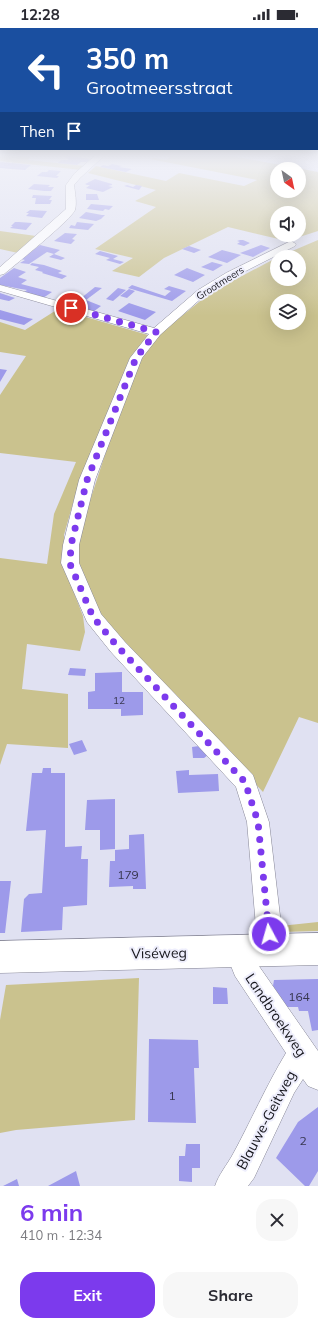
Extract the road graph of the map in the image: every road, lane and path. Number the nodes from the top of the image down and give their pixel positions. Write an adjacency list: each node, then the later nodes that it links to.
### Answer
1 (70, 208): 3 (street)
2 (291, 244): 5 (street, Grootmeers)
3 (0, 272)
4 (0, 288): 5 (street)
5 (156, 332): 7 (street, Grootmeers)
6 (318, 949): 7 (main road, Viséweg)
7 (271, 950): 8 (main road, Viséweg)
8 (238, 952): 9 (main road, Viséweg); 10 (street, Landbroekweg)
9 (0, 957)
10 (310, 1065): 11 (street, Blauwe-Geitweg)
11 (240, 1180)

